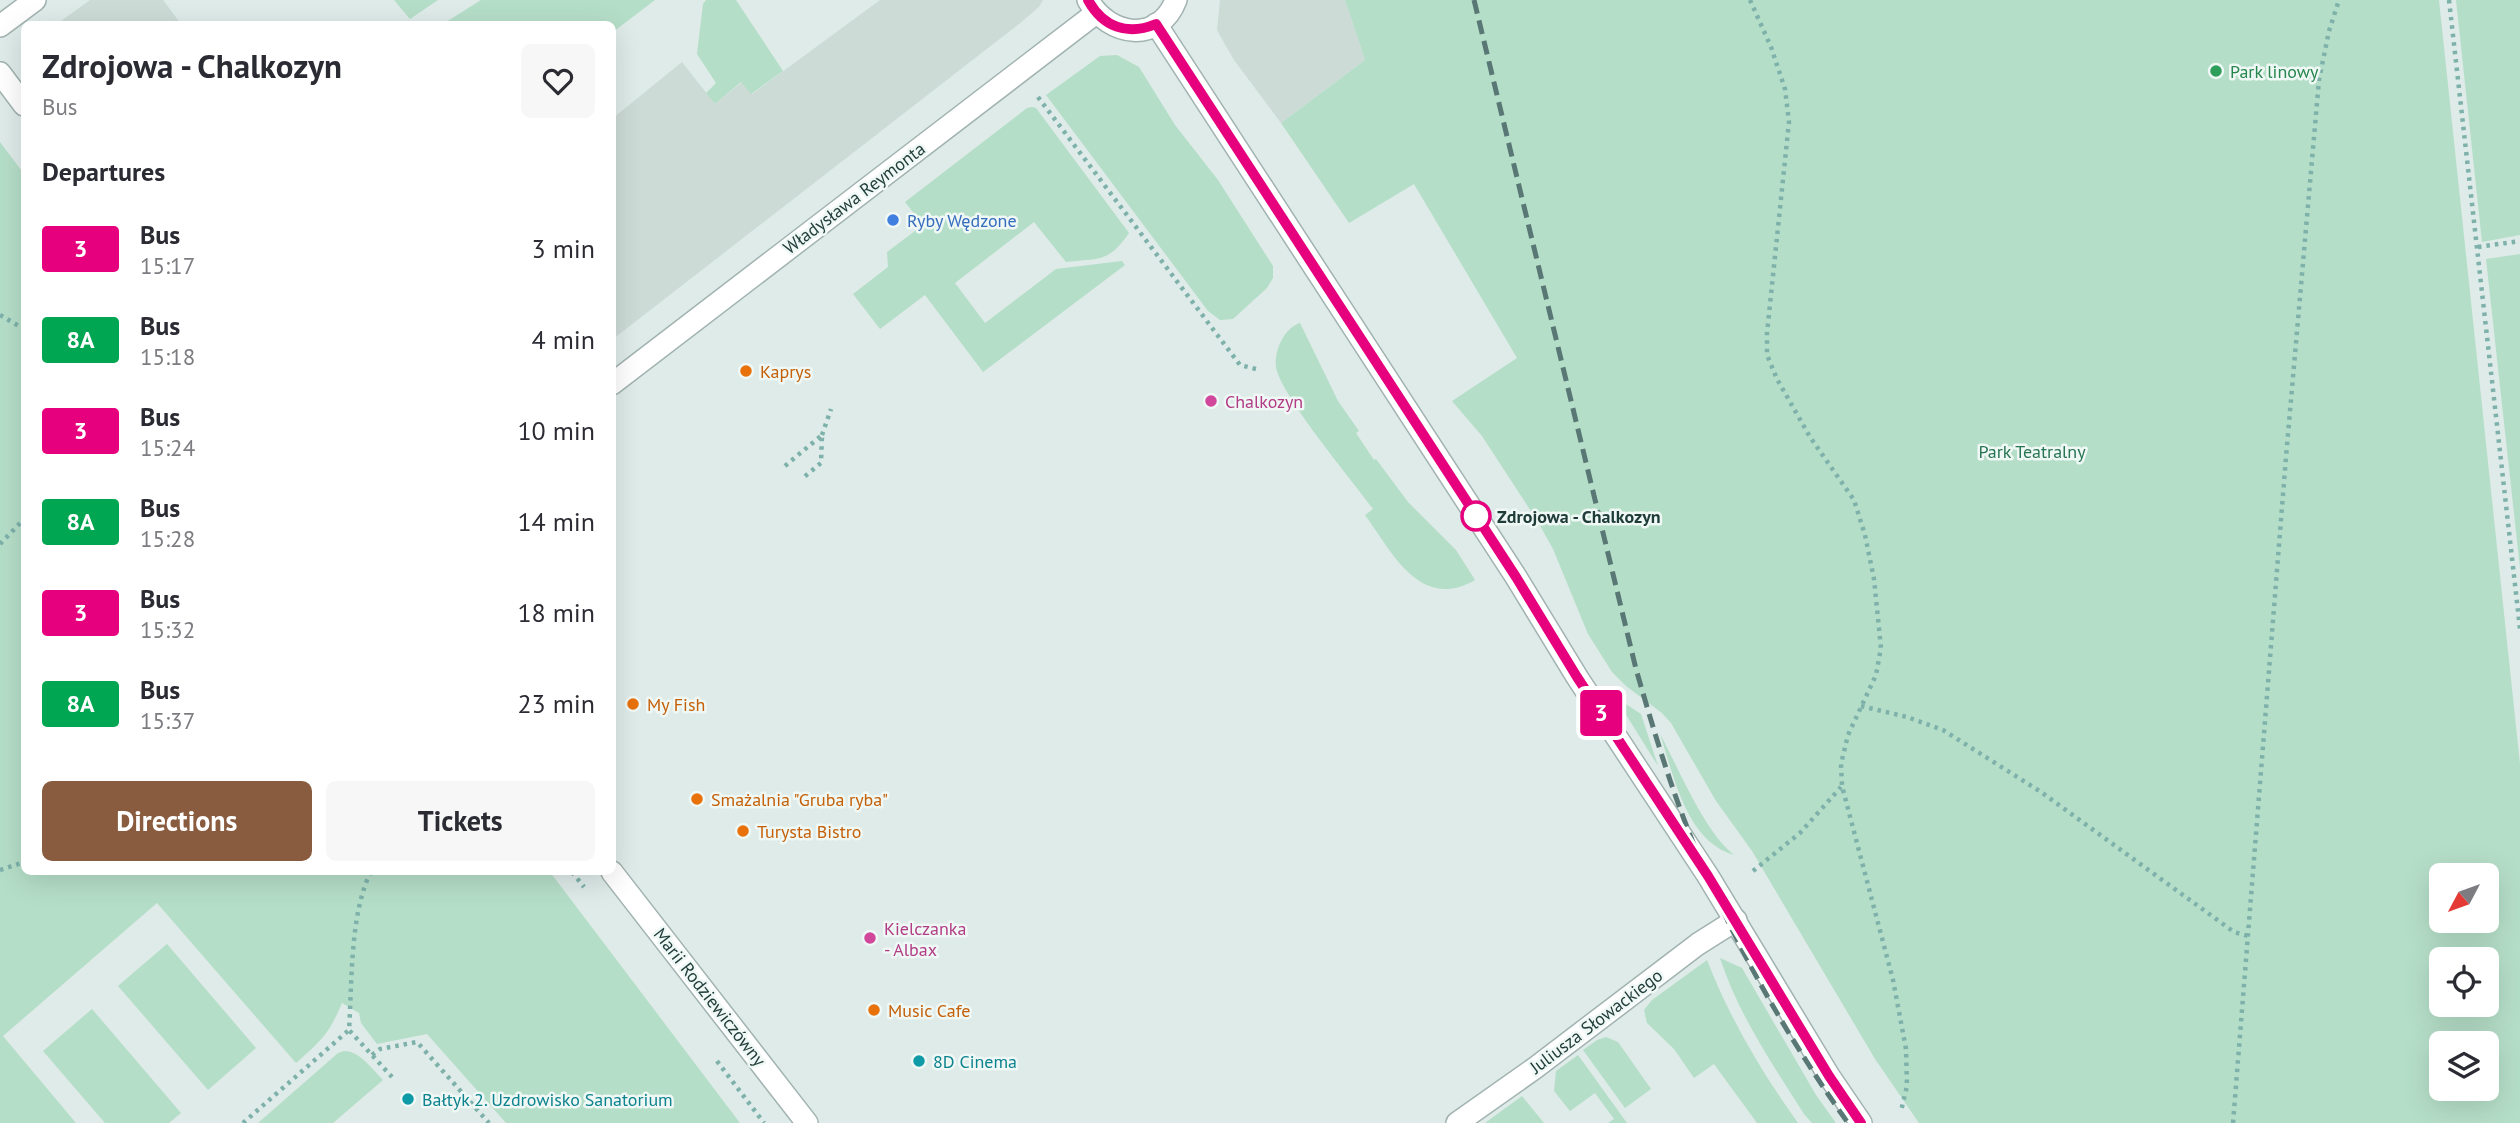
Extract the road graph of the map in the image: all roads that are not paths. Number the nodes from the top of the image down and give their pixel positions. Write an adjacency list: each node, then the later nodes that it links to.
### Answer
1 (34, 0): 5 (street)
2 (1176, 0): 4 (street)
3 (1092, 6): 4 (street); 8 (street, Władysława Reymonta)
4 (1156, 24): 10 (street)
5 (0, 26)
6 (0, 73): 7 (street)
7 (21, 101)
8 (616, 381)
9 (614, 875): 11 (street, Marii Rodziewiczówny)
10 (1735, 920): 12 (street, Juliusza Słowackiego); 13 (street)
11 (807, 1123)
12 (1457, 1123)
13 (1861, 1123)

